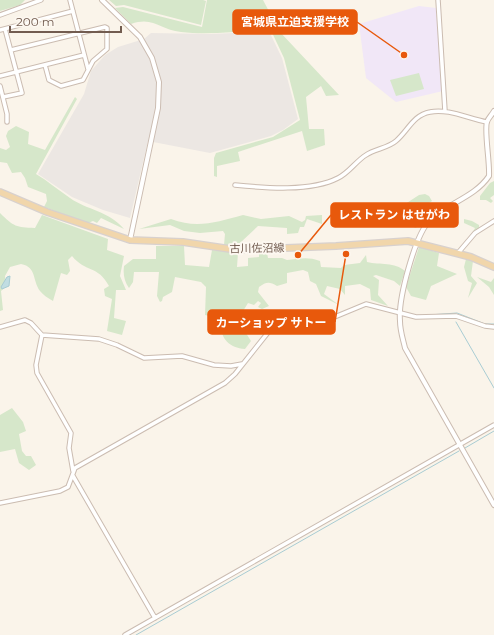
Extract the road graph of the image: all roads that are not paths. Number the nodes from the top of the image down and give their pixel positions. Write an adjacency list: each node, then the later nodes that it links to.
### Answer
1 (41, 0): 6 (street)
2 (70, 0): 5 (street)
3 (102, 0): 25 (street)
4 (438, 0): 18 (street)
5 (73, 11): 7 (street); 9 (street)
6 (0, 15)
7 (5, 29): 8 (street); 10 (street)
8 (0, 30)
9 (79, 33): 10 (street); 11 (street); 13 (street)
10 (11, 50): 14 (street)
11 (84, 55): 12 (street); 13 (street)
12 (45, 65): 13 (street); 14 (street)
13 (88, 69)
14 (17, 72): 15 (street); 17 (street)
15 (0, 76)
16 (0, 86): 17 (street)
17 (3, 97): 20 (street)
18 (445, 111): 21 (street); 22 (street)
19 (494, 111): 21 (street)
20 (7, 122)
21 (487, 122): 26 (street)
22 (235, 186)
23 (0, 192): 25 (main road, 古川佐沼線)
24 (494, 221): 27 (street)
25 (130, 240): 26 (main road, 古川佐沼線)
26 (418, 242): 27 (main road, 古川佐沼線); 29 (street)
27 (458, 254): 28 (main road, 古川佐沼線)
28 (494, 267)
29 (400, 313): 31 (street); 33 (street); 35 (street)
30 (0, 327): 32 (street)
31 (494, 327)
32 (42, 335): 33 (street); 36 (street)
33 (243, 364): 36 (street)
34 (494, 425): 35 (street)
35 (459, 445): 38 (street); 39 (street)
36 (73, 474): 37 (street); 39 (street)
37 (0, 503)
38 (494, 505)
39 (155, 618): 40 (street)
40 (125, 635)

